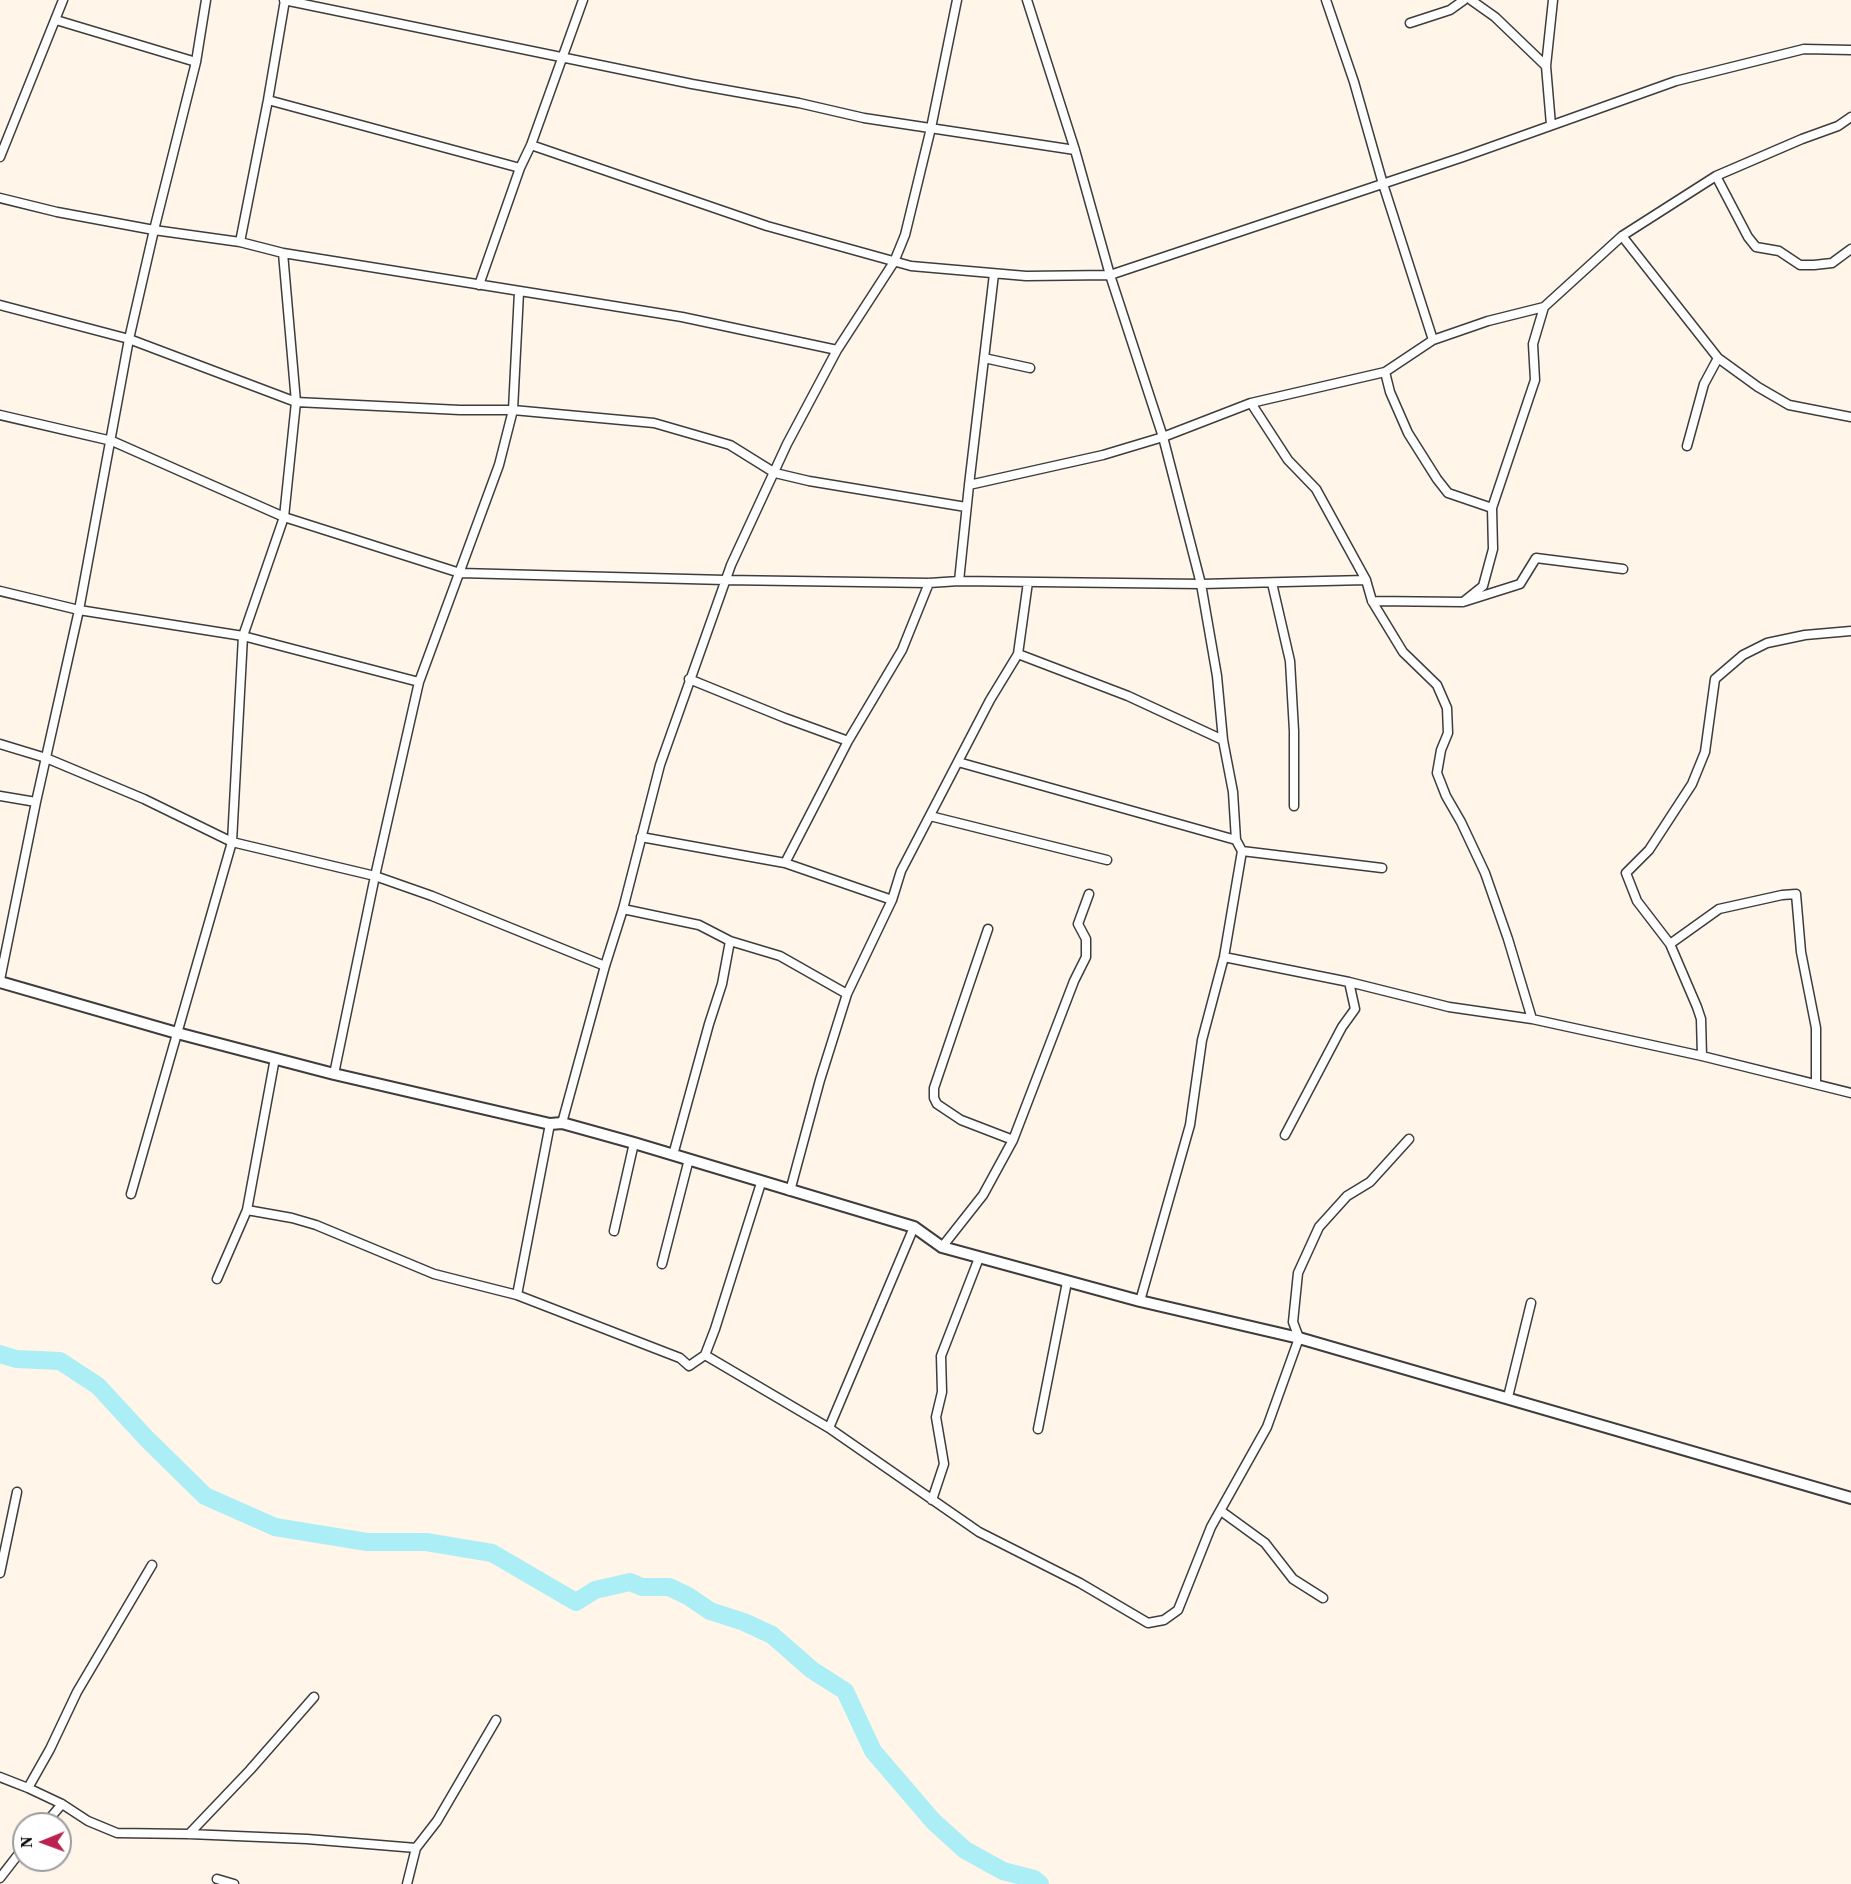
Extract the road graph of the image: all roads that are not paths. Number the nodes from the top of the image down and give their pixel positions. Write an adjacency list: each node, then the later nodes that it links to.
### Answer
1 (63, 0): 11 (street)
2 (206, 0): 15 (street)
3 (285, 0): 14 (street); 17 (street)
4 (583, 0): 14 (street)
5 (957, 0): 20 (street)
6 (1027, 0): 22 (street)
7 (1326, 0): 26 (street)
8 (1464, 0): 12 (street)
9 (1471, 0): 16 (street)
10 (1553, 0): 16 (street)
11 (56, 20): 15 (street); 23 (street)
12 (1410, 23)
13 (1851, 50): 19 (street)
14 (562, 57): 20 (street); 21 (street)
15 (196, 62): 28 (street)
16 (1546, 66): 19 (street)
17 (268, 100): 24 (street); 30 (street)
18 (1851, 117): 25 (street)
19 (1551, 125): 26 (street)
20 (931, 128): 22 (street); 33 (street)
21 (531, 146): 24 (street); 33 (street)
22 (1075, 150): 35 (street)
23 (0, 157)
24 (520, 168): 36 (street)
25 (1716, 176): 29 (street); 31 (street)
26 (1383, 184): 35 (street); 41 (street)
27 (0, 198): 28 (street)
28 (154, 230): 30 (street); 40 (street)
29 (1622, 236): 39 (street); 44 (street)
30 (240, 242): 32 (street)
31 (1851, 249)
32 (283, 253): 36 (street); 47 (street)
33 (894, 262): 34 (street); 42 (street)
34 (994, 274): 35 (street); 43 (street)
35 (1110, 275): 52 (street)
36 (479, 285): 37 (street)
37 (519, 292): 42 (street); 49 (street)
38 (0, 305): 40 (street)
39 (1544, 307): 41 (street); 58 (street)
40 (129, 339): 47 (street); 53 (street)
41 (1433, 340): 46 (street)
42 (837, 350): 55 (street)
43 (984, 358): 45 (street); 56 (street)
44 (1718, 358): 51 (street); 54 (street)
45 (1030, 369)
46 (1385, 372): 48 (street); 58 (street)
47 (296, 402): 49 (street); 59 (street)
48 (1251, 403): 52 (street); 63 (street)
49 (513, 410): 55 (street); 61 (street)
50 (0, 415): 53 (street)
51 (1851, 417)
52 (1163, 437): 56 (street); 68 (street)
53 (112, 441): 59 (street); 72 (street)
54 (1687, 446)
55 (775, 473): 57 (street); 62 (street)
56 (969, 485): 57 (street)
57 (966, 507): 64 (street)
58 (1492, 508): 71 (street)
59 (284, 517): 61 (street); 74 (street)
60 (1623, 569): 71 (street)
61 (460, 573): 62 (street); 77 (street)
62 (725, 580): 66 (street); 76 (street)
63 (1366, 580): 67 (street); 70 (street)
64 (958, 581): 65 (street); 66 (street)
65 (1028, 582): 68 (street); 75 (street)
66 (929, 583): 79 (street)
67 (1272, 583): 68 (street); 85 (street)
68 (1201, 584): 78 (street)
69 (0, 591): 72 (street)
70 (1372, 602): 71 (street); 106 (street)
71 (1463, 602)
72 (79, 610): 74 (street); 81 (street)
73 (1851, 631): 100 (street)
74 (243, 636): 77 (street); 89 (street)
75 (1018, 654): 78 (street); 82 (street)
76 (689, 679): 79 (street); 87 (street)
77 (420, 682): 94 (street)
78 (1223, 740): 88 (street)
79 (848, 741): 92 (street)
80 (0, 744): 81 (street)
81 (46, 758): 84 (street); 89 (street)
82 (958, 762): 86 (street); 88 (street)
83 (0, 796): 84 (street)
84 (36, 802): 103 (street)
85 (1294, 806)
86 (930, 816): 91 (street); 96 (street)
87 (641, 837): 92 (street); 97 (street)
88 (1236, 840): 90 (street)
89 (232, 842): 94 (street); 107 (street)
90 (1242, 851): 93 (street); 101 (street)
91 (1107, 860)
92 (785, 864): 96 (street)
93 (1382, 868)
94 (375, 876): 102 (street); 110 (street)
95 (1089, 894): 117 (street)
96 (892, 900): 105 (street)
97 (623, 909): 99 (street); 102 (street)
98 (988, 929): 117 (street)
99 (730, 941): 105 (street); 119 (street)
100 (1670, 944): 108 (street); 111 (street)
101 (1224, 957): 104 (street); 133 (street)
102 (605, 966): 114 (street)
103 (0, 981): 107 (street)
104 (1349, 982): 106 (street); 115 (street)
105 (847, 994): 122 (street)
106 (1532, 1019): 108 (street)
107 (177, 1033): 109 (street); 123 (street)
108 (1702, 1056): 111 (street)
109 (275, 1058): 110 (street); 124 (street)
110 (334, 1074): 113 (street)
111 (1816, 1083): 112 (street)
112 (1851, 1093)
113 (550, 1124): 114 (street); 132 (street)
114 (562, 1124): 118 (street)
115 (1285, 1135)
116 (1409, 1139): 135 (street)
117 (1013, 1140): 127 (street)
118 (634, 1143): 119 (street); 126 (street)
119 (673, 1155): 120 (street)
120 (689, 1159): 121 (street); 129 (street)
121 (761, 1183): 122 (street); 136 (street)
122 (790, 1191): 125 (street)
123 (132, 1194)
124 (247, 1210): 130 (street); 132 (street)
125 (914, 1227): 127 (street); 138 (street)
126 (614, 1231)
127 (942, 1247): 128 (street)
128 (979, 1258): 131 (street); 142 (street)
129 (662, 1264)
130 (217, 1278)
131 (1067, 1282): 133 (street); 139 (street)
132 (517, 1295): 136 (street)
133 (1140, 1301): 135 (street)
134 (1531, 1303): 137 (street)
135 (1299, 1338): 137 (street); 143 (street)
136 (705, 1355): 138 (street)
137 (1508, 1397): 141 (street)
138 (829, 1428): 142 (street)
139 (1038, 1429)
140 (17, 1492): 145 (street)
141 (1851, 1498)
142 (932, 1500): 143 (street)
143 (1221, 1511): 146 (street)
144 (152, 1565): 150 (street)
145 (0, 1573)
146 (1323, 1598)
147 (314, 1697): 153 (street)
148 (496, 1720): 154 (street)
149 (0, 1777): 150 (street)
150 (28, 1788): 151 (street)
151 (62, 1804): 152 (street); 153 (street)
152 (55, 1812)
153 (189, 1834): 154 (street)
154 (416, 1848): 159 (street)
155 (12, 1863): 156 (street)
156 (0, 1878)
157 (217, 1879): 158 (street)
158 (234, 1884)
159 (407, 1884)

